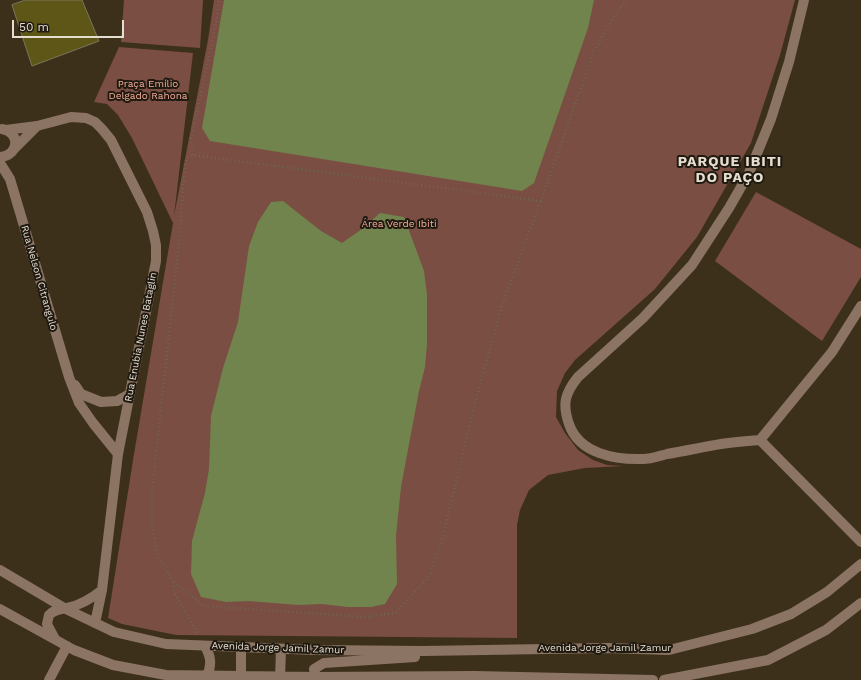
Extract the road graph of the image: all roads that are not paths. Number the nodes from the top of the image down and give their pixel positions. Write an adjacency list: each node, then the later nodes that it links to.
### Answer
1 (804, 0): 11 (street)
2 (37, 126): 3 (street); 4 (street); 10 (street, Rua Enubia Nunes Bataglin)
3 (3, 130): 4 (street)
4 (13, 150): 5 (street); 7 (street, Rua Nelson Citrangulo)
5 (0, 157)
6 (0, 163): 7 (street, Rua Nelson Citrangulo)
7 (10, 179): 9 (street, Rua Nelson Citrangulo)
8 (861, 306): 11 (street)
9 (69, 377): 10 (street, Rua Nelson Citrangulo); 12 (street, Rua Nelson Citrangulo)
10 (130, 394): 12 (street, Rua Enubia Nunes Bataglin)
11 (760, 440): 13 (street)
12 (118, 454): 16 (street, Rua Enubia Nunes Bataglin)
13 (861, 542)
14 (861, 564): 26 (street, Avenida Jorge Jamil Zamur)
15 (0, 570): 18 (street, Avenida Jorge Jamil Zamur)
16 (102, 590): 18 (street); 20 (street, Rua Enubia Nunes Bataglin)
17 (861, 603): 34 (street)
18 (66, 608): 20 (street, Avenida Jorge Jamil Zamur); 21 (street)
19 (0, 609): 21 (street)
20 (95, 623): 23 (street, Avenida Jorge Jamil Zamur)
21 (56, 640): 22 (street)
22 (67, 646): 27 (street); 32 (street)
23 (205, 646): 24 (street, Avenida Jorge Jamil Zamur); 27 (street, Avenida Jorge Jamil Zamur)
24 (241, 647): 25 (street, Avenida Jorge Jamil Zamur); 29 (street)
25 (281, 650): 26 (street, Avenida Jorge Jamil Zamur); 30 (street)
26 (423, 651): 28 (street, Avenida Jorge Jamil Zamur)
27 (207, 676): 29 (street)
28 (316, 677): 30 (street); 31 (street)
29 (241, 678): 30 (street)
30 (280, 678)
31 (620, 679): 33 (street)
32 (49, 680)
33 (653, 680)
34 (664, 680)

